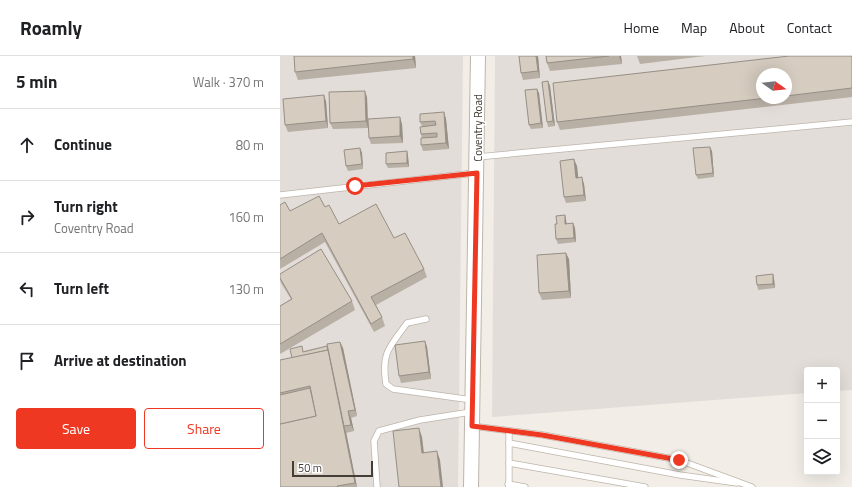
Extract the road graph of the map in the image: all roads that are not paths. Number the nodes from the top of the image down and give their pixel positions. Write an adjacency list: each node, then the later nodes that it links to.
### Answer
1 (478, 56): 3 (street, Coventry Road)
2 (852, 122): 3 (lane)
3 (477, 157): 4 (street, Coventry Road)
4 (477, 173): 5 (lane); 7 (street, Coventry Road)
5 (280, 195)
6 (426, 319): 7 (lane)
7 (472, 406): 8 (street, Coventry Road); 14 (lane)
8 (472, 426): 9 (lane); 15 (street, Coventry Road)
9 (509, 432): 10 (lane); 13 (lane)
10 (509, 443): 11 (lane); 13 (lane)
11 (509, 464): 12 (lane); 17 (lane)
12 (508, 486): 16 (lane)
13 (750, 486)
14 (377, 487)
15 (471, 487)
16 (524, 487)
17 (645, 487)

